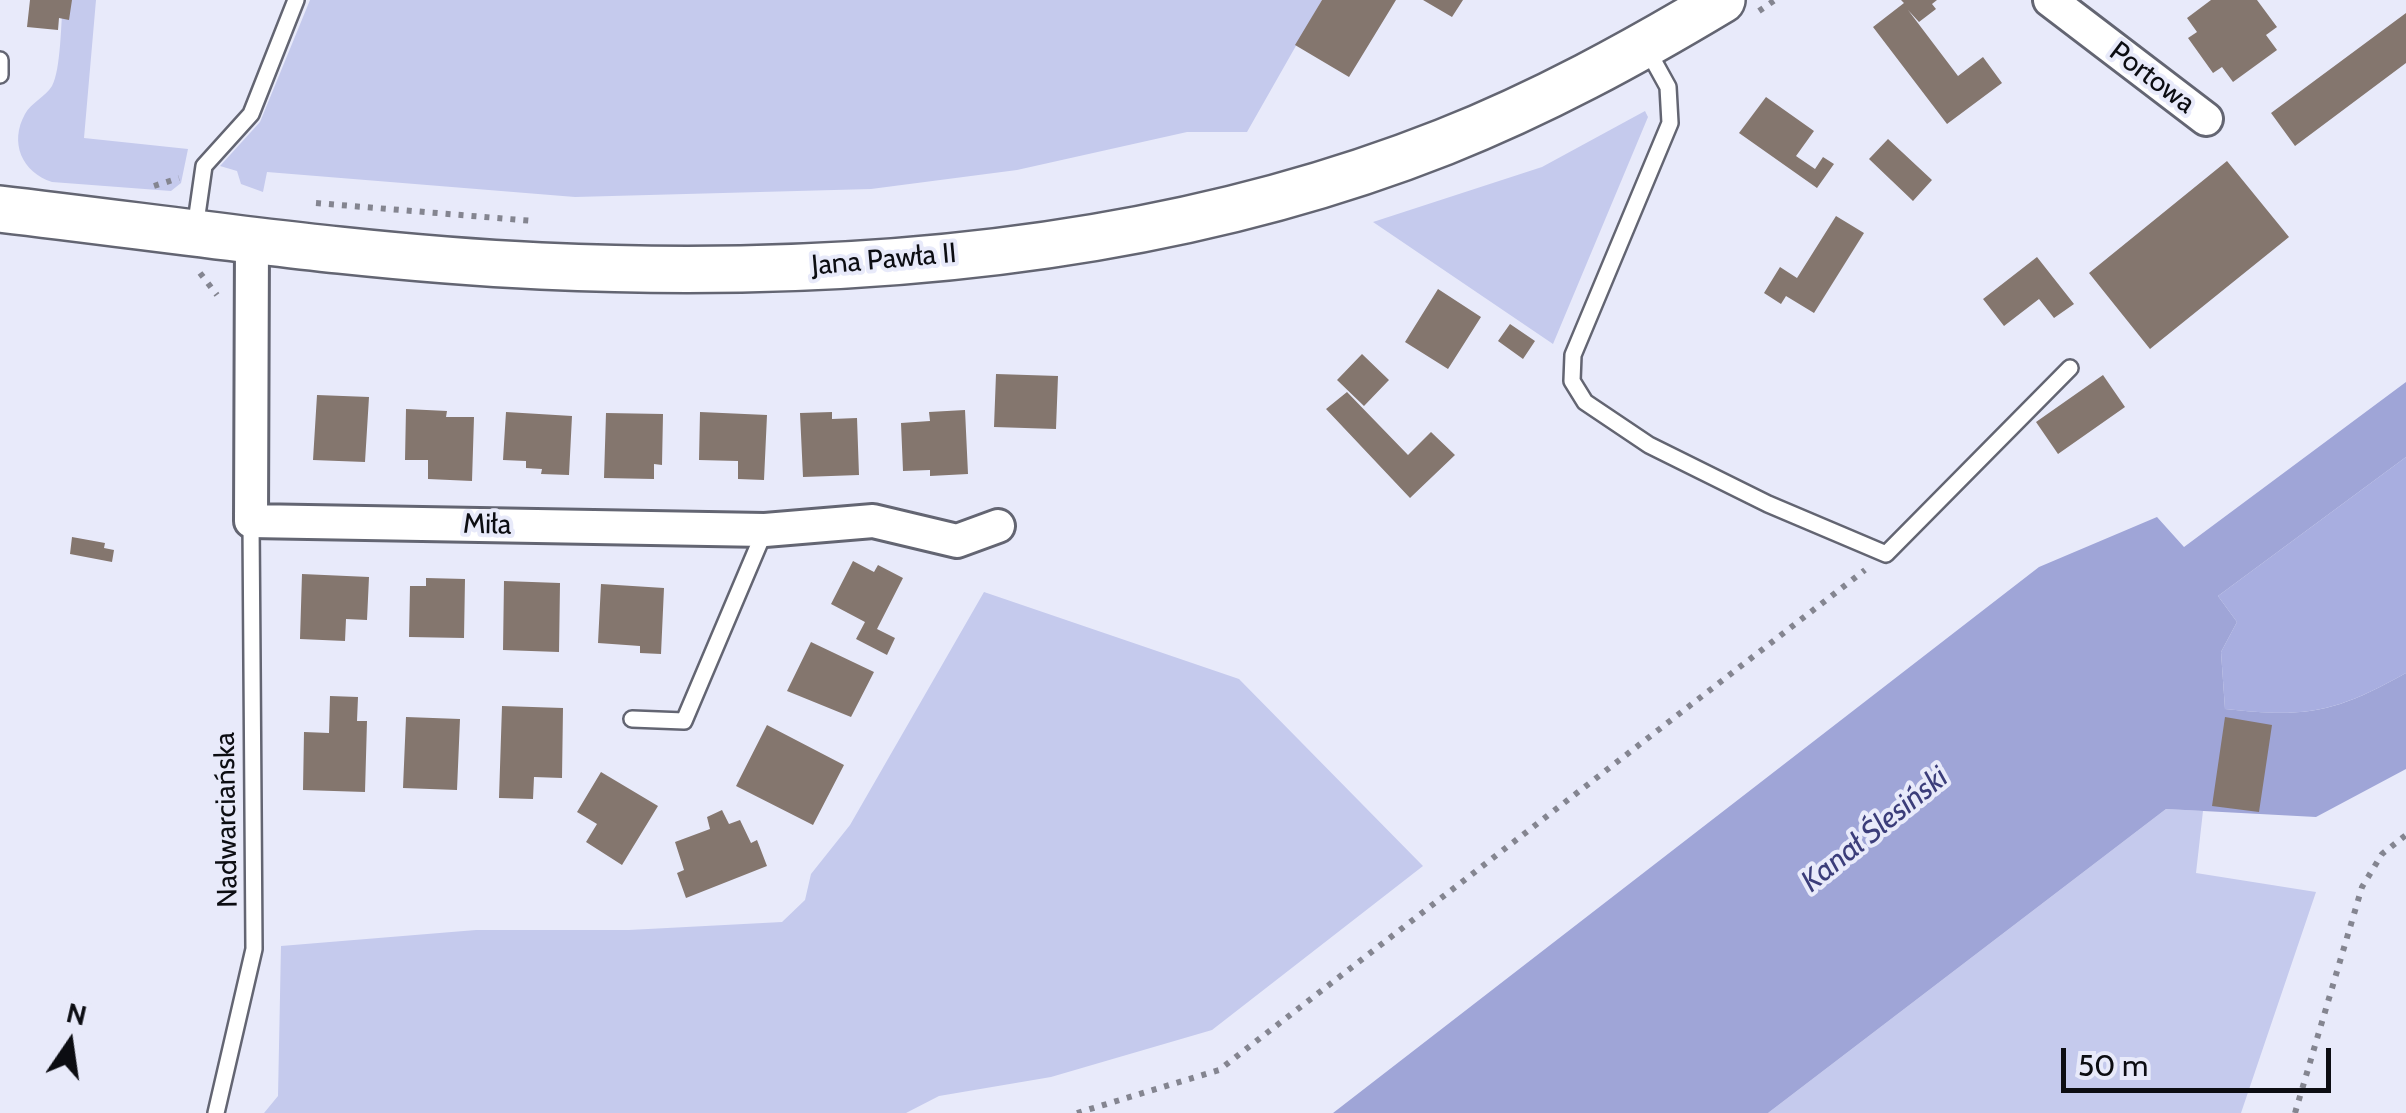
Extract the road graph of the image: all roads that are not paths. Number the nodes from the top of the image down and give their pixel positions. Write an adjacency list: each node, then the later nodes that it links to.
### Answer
1 (296, 0): 9 (lane)
2 (1722, 0): 4 (main road, Jana Pawła II)
3 (2050, 0): 7 (street, Portowa)
4 (1646, 46): 10 (main road, Jana Pawła II); 11 (lane)
5 (0, 60): 6 (lane)
6 (0, 75)
7 (2206, 119)
8 (0, 208): 9 (main road, Jana Pawła II)
9 (194, 233): 10 (main road, Jana Pawła II)
10 (252, 240): 12 (street)
11 (2070, 368)
12 (251, 521): 14 (street, Miła); 16 (lane, Nadwarciańska)
13 (998, 526): 14 (street, Miła)
14 (765, 530): 15 (lane)
15 (632, 718)
16 (216, 1113)

